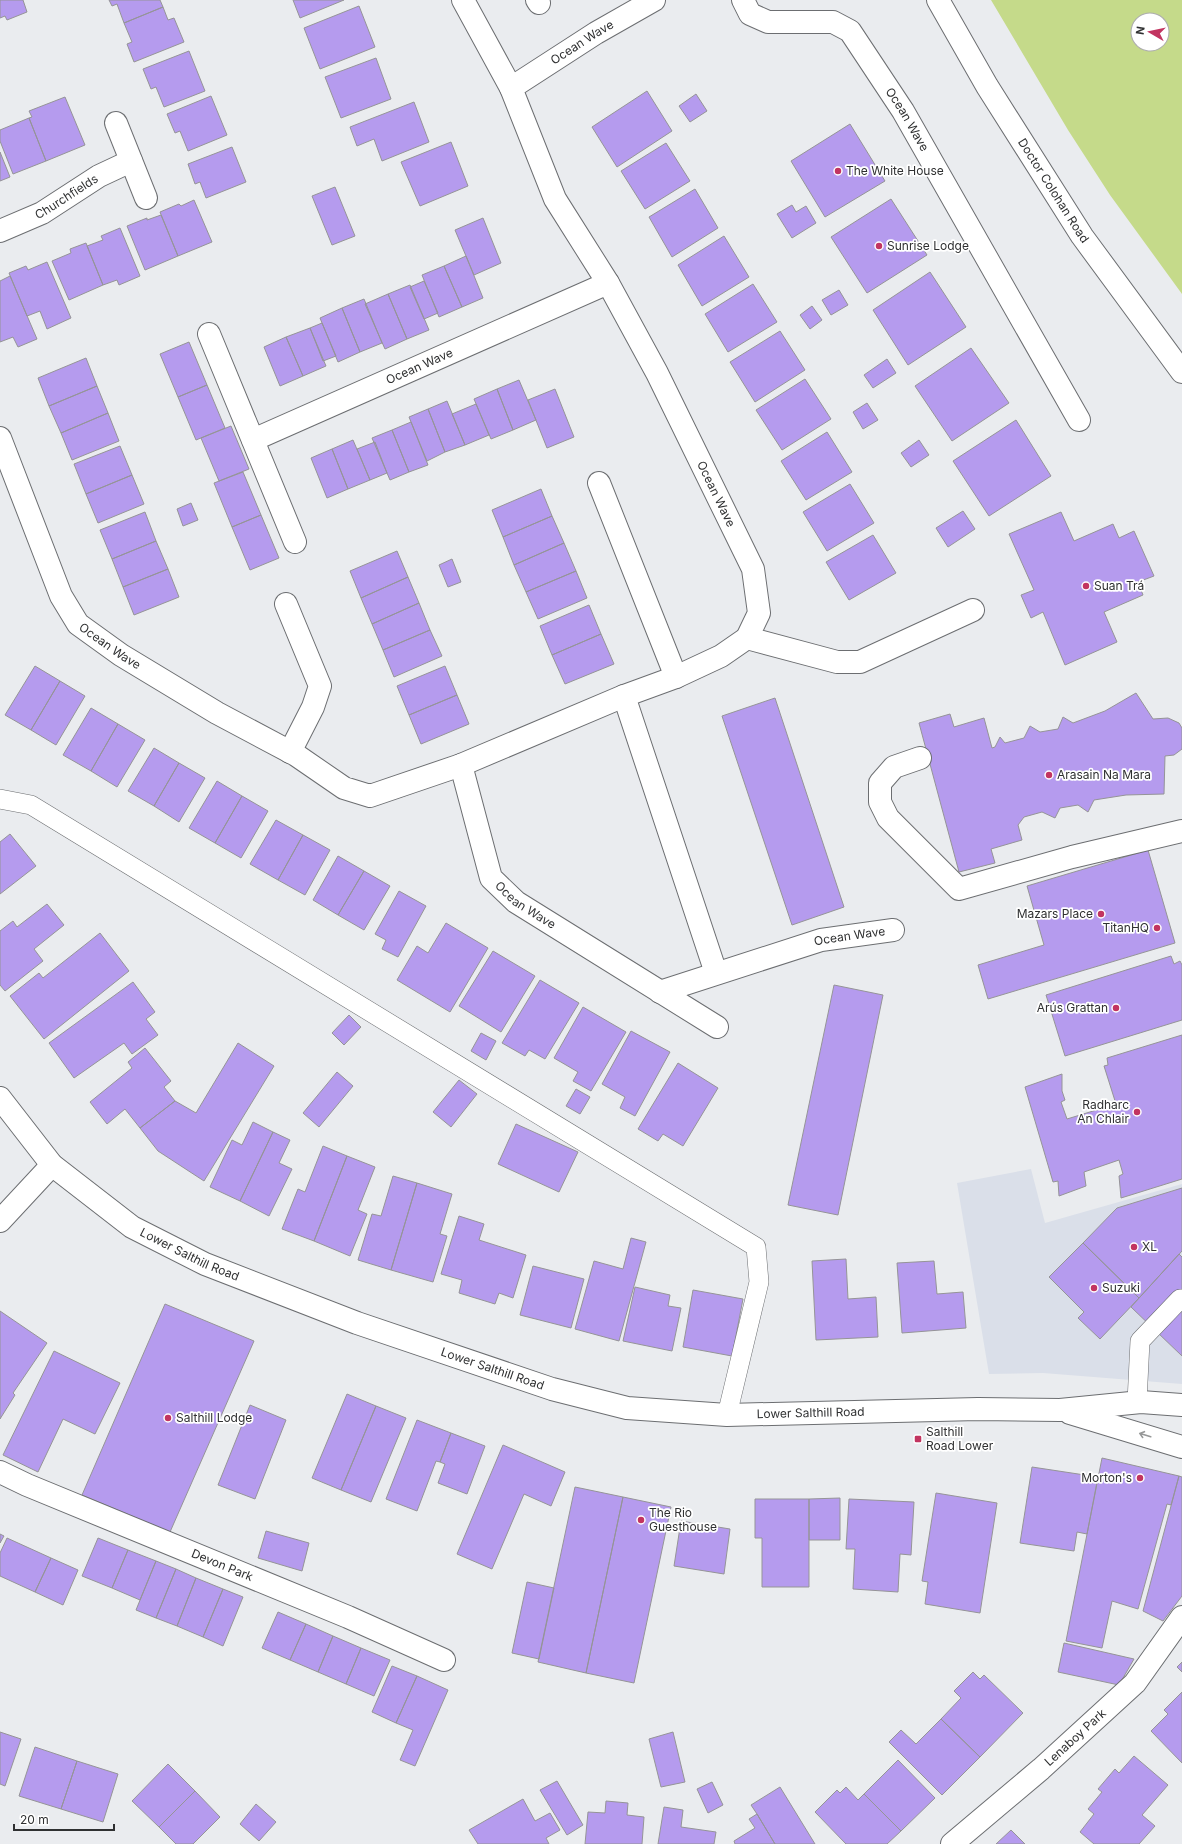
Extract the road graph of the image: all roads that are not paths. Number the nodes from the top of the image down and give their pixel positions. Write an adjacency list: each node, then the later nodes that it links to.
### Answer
1 (463, 0): 5 (street, Ocean Wave)
2 (654, 0): 5 (street, Ocean Wave)
3 (743, 0): 13 (street, Ocean Wave)
4 (938, 0): 12 (street, Doctor Colohan Road)
5 (511, 88): 10 (street, Ocean Wave)
6 (116, 123): 7 (street)
7 (131, 161): 8 (street); 9 (street, Churchfields)
8 (146, 198)
9 (0, 231)
10 (608, 283): 15 (street, Ocean Wave); 21 (street, Ocean Wave)
11 (209, 334): 15 (street)
12 (1182, 372)
13 (1079, 420)
14 (0, 438): 16 (street, Ocean Wave)
15 (253, 440): 18 (street)
16 (6, 468): 24 (street, Ocean Wave)
17 (599, 483): 22 (street)
18 (295, 542)
19 (286, 604): 24 (street)
20 (972, 610): 21 (street)
21 (747, 638): 22 (street, Ocean Wave)
22 (676, 677): 23 (street, Ocean Wave)
23 (624, 696): 26 (street, Ocean Wave); 30 (street)
24 (290, 752): 26 (street, Ocean Wave)
25 (920, 758): 28 (street)
26 (461, 765): 31 (street, Ocean Wave)
27 (0, 799): 40 (lane)
28 (1182, 831)
29 (892, 930): 30 (street, Ocean Wave)
30 (716, 973): 31 (street, Ocean Wave)
31 (660, 992): 32 (street, Ocean Wave)
32 (717, 1028)
33 (0, 1098): 34 (street, Lower Salthill Road)
34 (52, 1165): 35 (street); 40 (street, Lower Salthill Road)
35 (0, 1220)
36 (1182, 1299): 37 (lane)
37 (1138, 1402): 38 (street, Lower Salthill Road); 39 (street, Lower Salthill Road)
38 (1182, 1406)
39 (1060, 1410): 40 (street, Lower Salthill Road); 41 (street, Lower Salthill Road, one-way to 39)
40 (727, 1415)
41 (1182, 1447)
42 (0, 1472): 44 (street, Devon Park)
43 (1182, 1617): 45 (street, Lenaboy Park)
44 (444, 1660)
45 (952, 1844)

